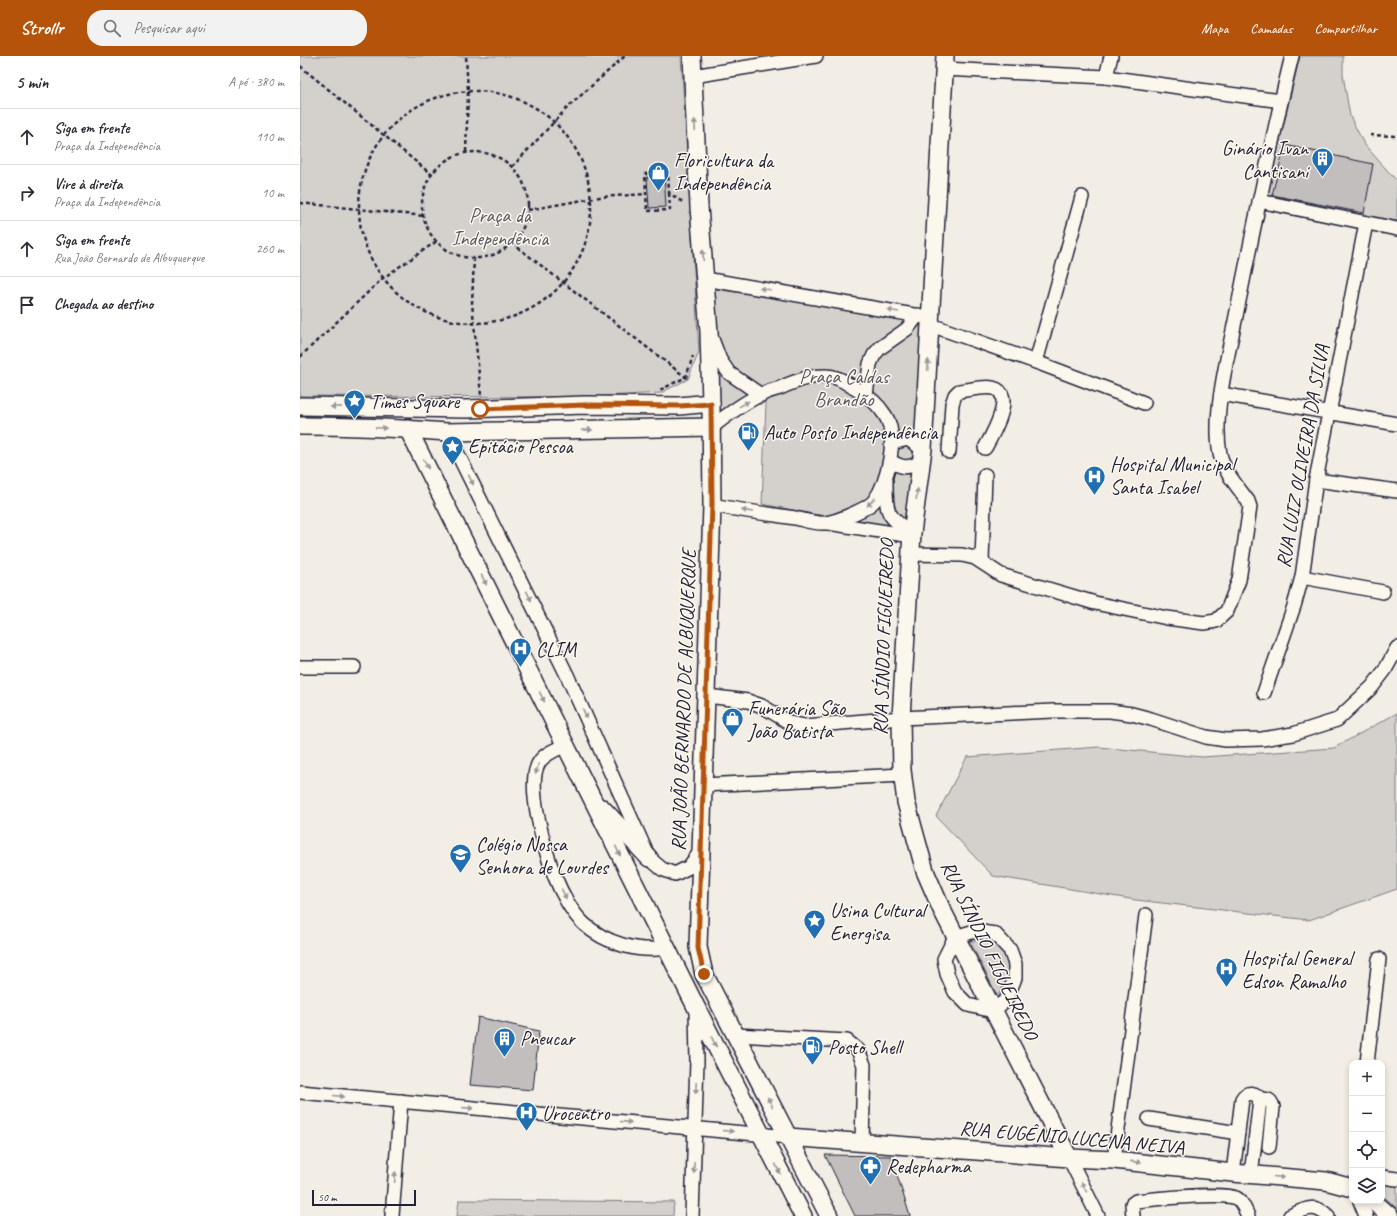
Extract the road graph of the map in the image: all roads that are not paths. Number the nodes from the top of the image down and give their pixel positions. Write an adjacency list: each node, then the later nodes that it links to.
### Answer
1 (692, 56): 6 (main road)
2 (816, 56): 6 (street)
3 (1112, 56): 7 (street)
4 (1292, 56): 8 (street)
5 (944, 63): 7 (street); 14 (main road)
6 (693, 76): 13 (main road, one-way to 6)
7 (1106, 77): 8 (street)
8 (1281, 101): 10 (street)
9 (1082, 197): 16 (street)
10 (1259, 201): 11 (street); 17 (street)
11 (1366, 223): 12 (street); 23 (street, RUA LUIZ OLIVEIRA DA SILVA)
12 (1397, 229)
13 (705, 279): 14 (street, one-way to 13); 15 (main road)
14 (927, 319): 16 (street); 19 (street); 32 (main road, one-way to 14)
15 (709, 332): 18 (street); 21 (main road)
16 (1036, 362): 20 (street)
17 (1221, 394): 23 (street); 42 (street)
18 (761, 395): 19 (street); 26 (street, one-way to 18)
19 (866, 395): 29 (street)
20 (1144, 403)
21 (711, 404): 22 (main road, one-way to 22); 26 (main road)
22 (300, 406)
23 (1329, 413): 24 (street); 36 (street, RUA LUIZ OLIVEIRA DA SILVA)
24 (1397, 424)
25 (300, 426): 27 (main road, one-way to 27)
26 (712, 426): 28 (main road, one-way to 26); 38 (main road, RUA JOÃO BERNARDO DE ALBUQUERQUE)
27 (408, 429): 28 (main road); 51 (main road, one-way to 51)
28 (447, 432): 56 (street, one-way to 56)
29 (892, 443): 32 (street); 33 (street)
30 (985, 448): 31 (street)
31 (949, 452)
32 (922, 455): 33 (street); 40 (main road, one-way to 32)
33 (890, 460): 34 (street)
34 (886, 475): 39 (street, one-way to 39); 40 (street, RUA SÍNDIO FIGUEIREDO)
35 (985, 475): 42 (street)
36 (1316, 480): 37 (street); 43 (street, RUA LUIZ OLIVEIRA DA SILVA)
37 (1397, 491)
38 (712, 505): 39 (street, one-way to 38); 49 (main road, RUA JOÃO BERNARDO DE ALBUQUERQUE)
39 (825, 523): 40 (street)
40 (912, 534): 41 (main road, RUA SÍNDIO FIGUEIREDO)
41 (910, 554): 42 (street); 50 (main road, RUA SÍNDIO FIGUEIREDO)
42 (982, 561)
43 (1302, 577): 44 (street); 48 (street, RUA LUIZ OLIVEIRA DA SILVA)
44 (1383, 592)
45 (1397, 648): 50 (street)
46 (300, 667): 47 (street)
47 (354, 667)
48 (1264, 693)
49 (707, 696): 50 (street); 53 (main road, RUA JOÃO BERNARDO DE ALBUQUERQUE)
50 (901, 718): 52 (main road, RUA SÍNDIO FIGUEIREDO)
51 (566, 745): 54 (main road); 59 (street, one-way to 59)
52 (897, 776): 53 (street); 58 (main road, RUA SÍNDIO FIGUEIREDO)
53 (703, 785): 55 (main road, RUA JOÃO BERNARDO DE ALBUQUERQUE)
54 (590, 794): 56 (main road); 59 (main road, one-way to 59)
55 (700, 852): 56 (street); 63 (main road, RUA JOÃO BERNARDO DE ALBUQUERQUE)
56 (649, 858)
57 (1146, 915): 76 (street)
58 (956, 937): 62 (main road, RUA SÍNDIO FIGUEIREDO); 62 (street); 62 (street)
59 (666, 948): 61 (main road)
60 (1379, 959): 64 (street)
61 (696, 1007): 69 (street, one-way to 69); 71 (main road, one-way to 71)
62 (994, 1011): 75 (main road, RUA SÍNDIO FIGUEIREDO)
63 (735, 1035): 72 (main road, RUA JOÃO BERNARDO DE ALBUQUERQUE, one-way to 63); 73 (street)
64 (1367, 1060)
65 (300, 1092): 67 (street, one-way to 67)
66 (1260, 1099): 70 (street); 74 (street); 78 (street)
67 (401, 1101): 69 (street, one-way to 69); 84 (street, one-way to 67)
68 (1149, 1119): 70 (street)
69 (695, 1129): 71 (street, one-way to 71); 85 (street, one-way to 85)
70 (1238, 1133): 77 (street)
71 (761, 1134): 72 (street); 86 (main road, one-way to 86)
72 (788, 1137): 73 (main road, RUA EUGÊNIO LUCENA NEIVA); 87 (main road, RUA JOÃO BERNARDO DE ALBUQUERQUE)
73 (862, 1142): 75 (main road, RUA EUGÊNIO LUCENA NEIVA)
74 (1269, 1147)
75 (1069, 1158): 76 (main road, RUA EUGÊNIO LUCENA NEIVA); 88 (street, one-way to 75)
76 (1114, 1160): 77 (main road, RUA EUGÊNIO LUCENA NEIVA, one-way to 77)
77 (1233, 1173): 78 (main road, RUA EUGÊNIO LUCENA NEIVA)
78 (1251, 1175): 81 (main road, RUA EUGÊNIO LUCENA NEIVA, one-way to 81)
79 (1385, 1177): 80 (street)
80 (1397, 1179)
81 (1349, 1187)
82 (1361, 1204): 93 (street)
83 (1377, 1204): 94 (main road)
84 (392, 1216)
85 (692, 1216)
86 (803, 1216)
87 (828, 1216)
88 (1098, 1216)
89 (1133, 1216): 90 (street)
90 (1248, 1216)
91 (1290, 1216): 92 (street)
92 (1328, 1216)
93 (1366, 1216)
94 (1390, 1216)

